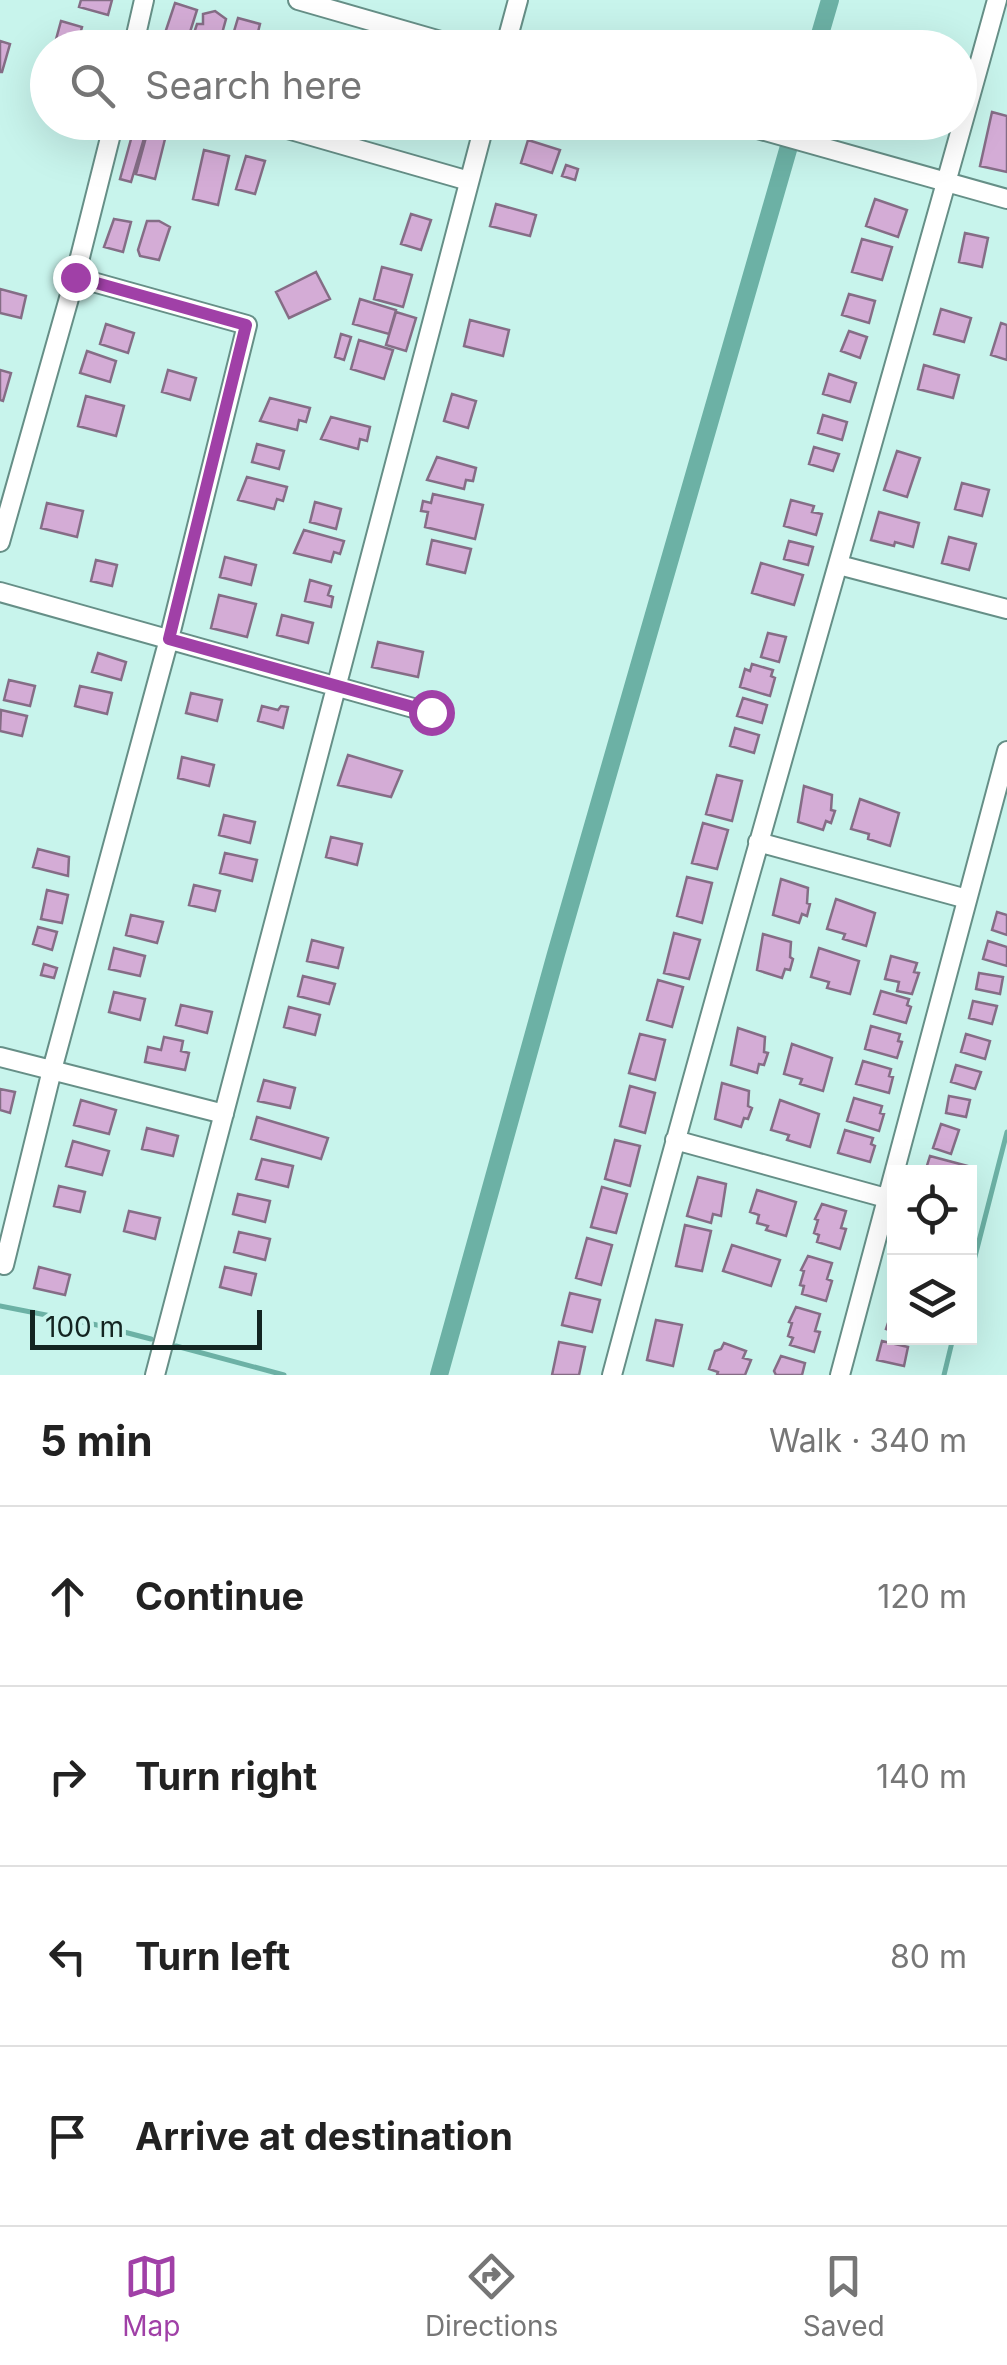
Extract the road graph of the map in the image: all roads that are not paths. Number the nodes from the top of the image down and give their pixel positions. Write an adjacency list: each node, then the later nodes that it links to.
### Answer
1 (144, 0): 5 (street)
2 (298, 0): 6 (street)
3 (518, 0): 7 (street)
4 (997, 0): 8 (street)
5 (136, 30)
6 (402, 30)
7 (510, 30)
8 (977, 71)
9 (109, 140): 17 (street)
10 (326, 140): 14 (street)
11 (480, 140): 14 (street)
12 (798, 140): 15 (street)
13 (958, 140): 15 (street)
14 (469, 181): 23 (street)
15 (946, 182): 16 (street); 19 (street)
16 (1007, 199)
17 (75, 277): 18 (street); 22 (street)
18 (0, 542)
19 (839, 565): 21 (street); 26 (street)
20 (0, 592): 22 (street)
21 (1007, 608)
22 (169, 639): 23 (street); 29 (street)
23 (336, 686): 24 (street); 30 (street)
24 (431, 712)
25 (1007, 751): 27 (street)
26 (758, 842): 27 (street); 31 (street)
27 (967, 899): 32 (street)
28 (0, 1057): 29 (street)
29 (52, 1070): 30 (street); 33 (street)
30 (224, 1114): 34 (street)
31 (675, 1140): 32 (street); 35 (street)
32 (886, 1198): 36 (street)
33 (4, 1266)
34 (155, 1375)
35 (612, 1375)
36 (840, 1375)

